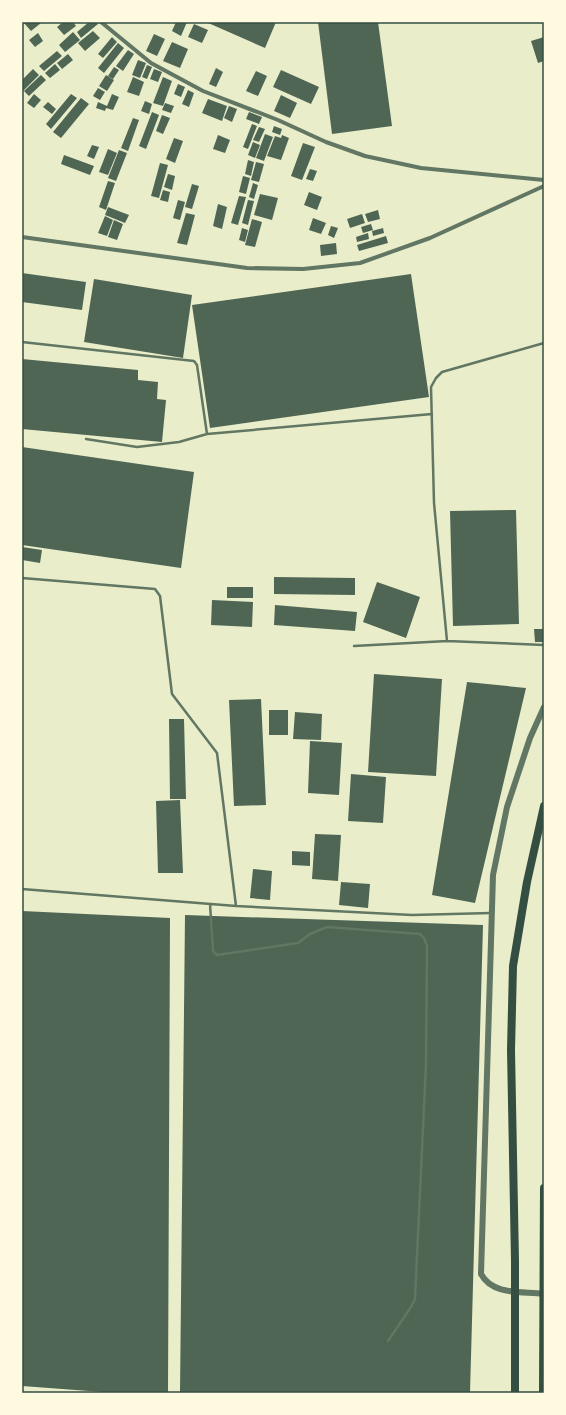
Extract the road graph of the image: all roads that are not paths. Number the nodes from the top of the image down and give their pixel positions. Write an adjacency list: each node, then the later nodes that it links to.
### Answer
1 (101, 22): 2 (street)
2 (544, 180)
3 (544, 186): 4 (street)
4 (22, 237)
5 (22, 342): 8 (lane)
6 (544, 343): 7 (lane)
7 (432, 414): 8 (lane); 11 (lane)
8 (208, 434): 9 (lane)
9 (86, 439)
10 (22, 578): 18 (lane)
11 (448, 641): 12 (lane); 13 (lane)
12 (544, 645)
13 (354, 646)
14 (544, 707): 19 (street)
15 (544, 806): 24 (highway)
16 (22, 889): 17 (lane)
17 (210, 904): 18 (lane); 23 (lane)
18 (236, 906): 19 (lane)
19 (492, 913): 22 (street)
20 (544, 1188): 21 (highway)
21 (544, 1260): 25 (highway)
22 (544, 1294)
23 (388, 1341)
24 (515, 1393)
25 (543, 1393)

